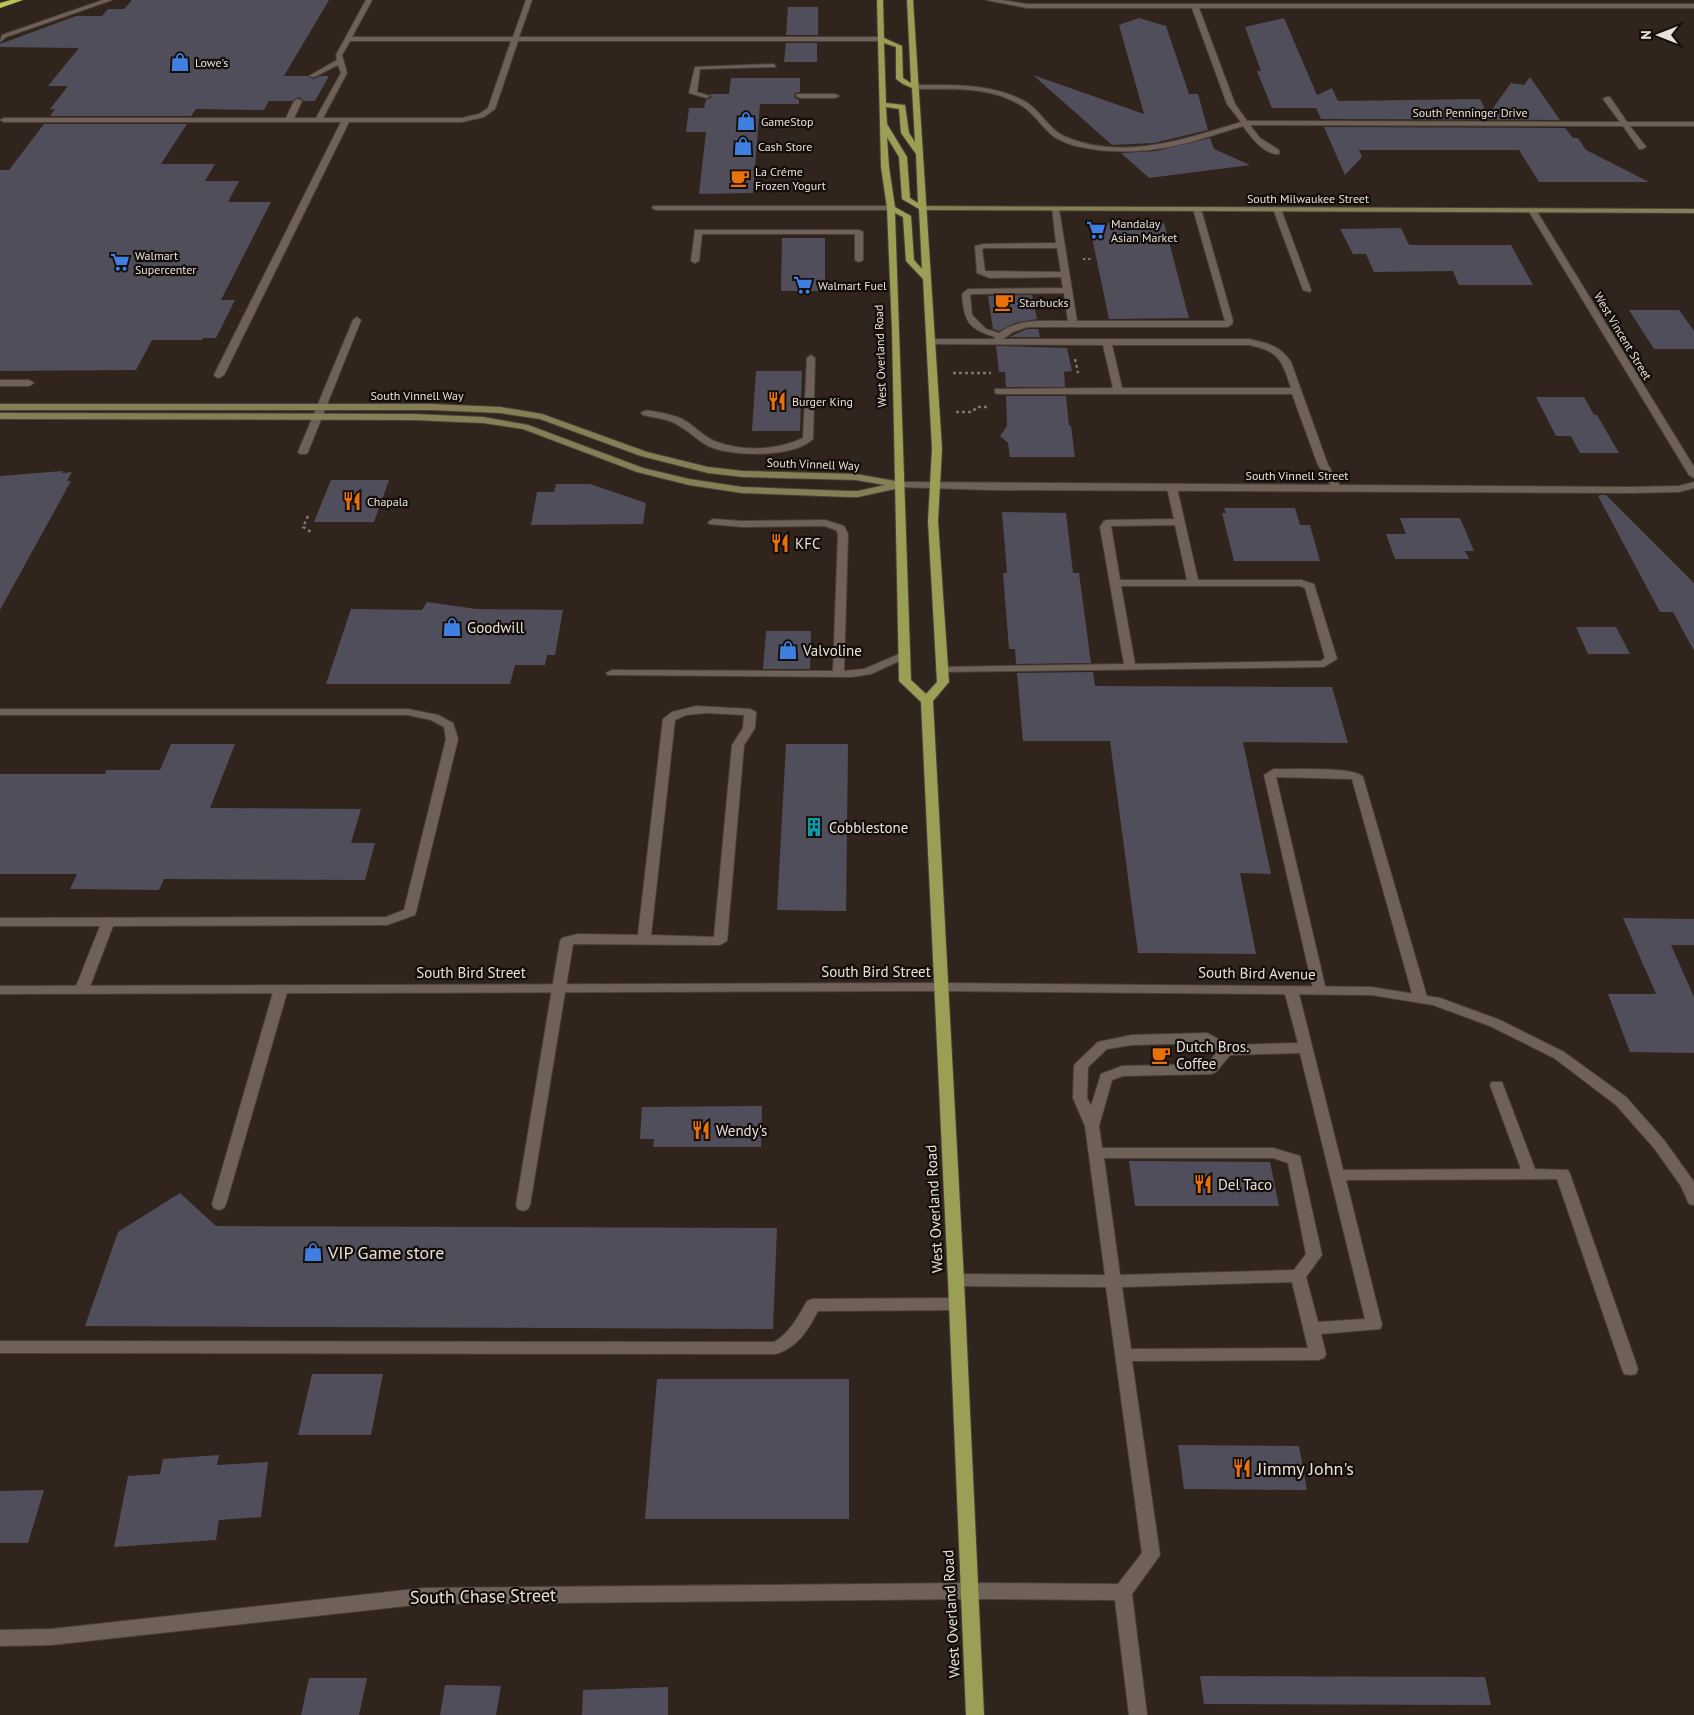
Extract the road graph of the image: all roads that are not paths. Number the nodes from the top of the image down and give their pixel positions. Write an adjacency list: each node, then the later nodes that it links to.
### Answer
1 (19, 0): 9 (highway)
2 (109, 0): 15 (street)
3 (369, 0): 12 (street)
4 (529, 0): 13 (street)
5 (880, 0): 14 (main road, West Overland Road)
6 (910, 0): 19 (main road)
7 (989, 0): 10 (street)
8 (1280, 3): 10 (street); 11 (street)
9 (0, 6)
10 (1195, 6): 31 (street)
11 (1694, 6)
12 (349, 39): 13 (street); 16 (street)
13 (516, 39): 14 (street); 29 (street)
14 (881, 39): 19 (main road); 25 (main road, West Overland Road)
15 (0, 40)
16 (341, 61): 18 (street); 28 (street)
17 (773, 66): 20 (street)
18 (312, 76)
19 (915, 87): 31 (street, South Penninger Drive); 37 (main road)
20 (706, 96)
21 (800, 96): 22 (street)
22 (835, 96)
23 (1607, 99): 32 (street)
24 (298, 101): 27 (street)
25 (883, 105): 30 (main road, West Overland Road); 37 (main road)
26 (2, 117): 27 (street); 34 (street)
27 (289, 120): 28 (street)
28 (318, 120): 29 (street)
29 (346, 120): 60 (street)
30 (883, 124): 39 (main road, West Overland Road); 40 (main road)
31 (1246, 124): 32 (street, South Penninger Drive); 36 (street)
32 (1626, 124): 33 (street, South Penninger Drive); 35 (street)
33 (1694, 124)
34 (0, 128)
35 (1642, 147)
36 (1276, 152)
37 (920, 157): 40 (main road)
38 (656, 208): 46 (street)
39 (891, 208): 46 (street); 51 (main road); 73 (main road, West Overland Road)
40 (922, 208): 41 (street, South Milwaukee Street); 51 (main road)
41 (1055, 209): 42 (street, South Milwaukee Street); 47 (street)
42 (1197, 209): 43 (street, South Milwaukee Street); 55 (street)
43 (1277, 209): 44 (street, South Milwaukee Street); 53 (street)
44 (1532, 210): 45 (street, South Milwaukee Street); 72 (street, West Vincent Street)
45 (1694, 211)
46 (777, 220): 48 (street); 49 (street)
47 (1061, 245): 50 (street); 50 (street)
48 (859, 260)
49 (694, 261)
50 (1065, 274): 52 (street)
51 (927, 279): 57 (main road)
52 (1068, 290): 55 (street); 56 (street)
53 (1308, 290)
54 (357, 320): 67 (street)
55 (1073, 324): 56 (street)
56 (998, 338): 57 (street); 58 (street)
57 (931, 342): 75 (main road)
58 (1107, 342): 64 (street); 65 (street)
59 (811, 358): 68 (street)
60 (219, 375)
61 (0, 383): 62 (street)
62 (30, 383)
63 (998, 391): 64 (street)
64 (1118, 391): 65 (street)
65 (1296, 391): 76 (street)
66 (0, 407): 67 (street, South Vinnell Way)
67 (321, 407): 70 (street); 73 (street, South Vinnell Way)
68 (646, 413)
69 (0, 416): 70 (street, South Vinnell Way)
70 (316, 417): 71 (street); 73 (street, South Vinnell Way)
71 (303, 452)
72 (1693, 471)
73 (901, 485): 75 (street, South Vinnell Street); 82 (main road, West Overland Road)
74 (1694, 485): 76 (street, South Vinnell Street)
75 (934, 486): 77 (street, South Vinnell Street); 84 (main road)
76 (1336, 487): 77 (street, South Vinnell Street)
77 (1172, 488): 79 (street)
78 (713, 522): 86 (street)
79 (1179, 522): 80 (street); 81 (street)
80 (1116, 583): 81 (street); 83 (street)
81 (1193, 583): 83 (street)
82 (904, 655): 86 (street); 87 (main road, West Overland Road)
83 (1130, 667): 84 (street)
84 (942, 670): 87 (main road)
85 (612, 673): 86 (street)
86 (838, 674)
87 (928, 701): 92 (main road, West Overland Road)
88 (0, 712): 90 (street)
89 (0, 922): 90 (street)
90 (108, 922): 94 (street)
91 (644, 939): 91 (street); 93 (street)
92 (942, 987): 93 (street, South Bird Street); 97 (street, South Bird Avenue); 111 (main road, West Overland Road)
93 (560, 988): 95 (street, South Bird Street); 109 (street)
94 (82, 989): 95 (street, South Bird Street); 96 (street, South Bird Street)
95 (281, 989): 108 (street)
96 (0, 990)
97 (1292, 990): 98 (street, South Bird Avenue); 100 (street)
98 (1319, 990): 99 (street, South Bird Avenue); 99 (street)
99 (1420, 997): 107 (street, South Bird Avenue)
100 (1306, 1048): 101 (street); 106 (street)
101 (1226, 1050): 103 (street); 103 (street)
102 (1497, 1085): 105 (street)
103 (1092, 1126): 104 (street)
104 (1096, 1153): 110 (street); 112 (street)
105 (1530, 1174): 106 (street); 117 (street)
106 (1336, 1175): 114 (street)
107 (1694, 1200)
108 (218, 1204)
109 (523, 1205)
110 (1298, 1276): 112 (street); 114 (street)
111 (956, 1280): 112 (street); 113 (main road, West Overland Road)
112 (1114, 1281): 116 (street)
113 (957, 1304): 115 (street); 118 (main road, West Overland Road)
114 (1312, 1328): 116 (street)
115 (0, 1347)
116 (1124, 1354): 119 (street)
117 (1630, 1369)
118 (968, 1591): 119 (street, South Chase Street); 120 (street, South Chase Street); 121 (main road, West Overland Road)
119 (1123, 1592): 122 (street)
120 (0, 1638)
121 (975, 1715)
122 (1138, 1715)

